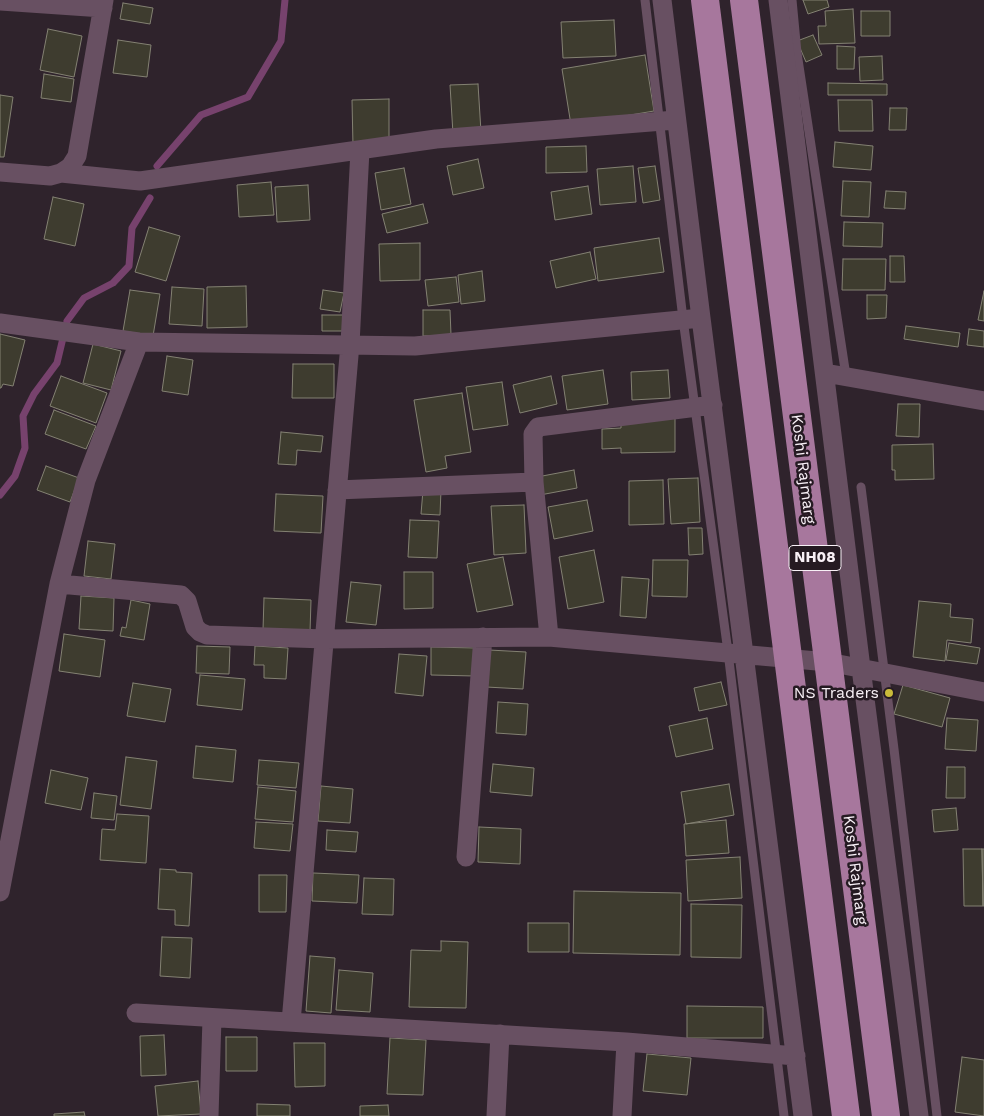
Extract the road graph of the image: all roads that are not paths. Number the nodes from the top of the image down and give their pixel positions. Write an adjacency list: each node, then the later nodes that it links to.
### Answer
1 (645, 0): 9 (lane)
2 (662, 0): 9 (street)
3 (705, 0): 29 (main road, NH08)
4 (744, 0): 30 (main road, Koshi Rajmarg / NH08)
5 (778, 0): 17 (street)
6 (792, 0): 18 (lane)
7 (0, 1): 8 (street)
8 (104, 4): 12 (street)
9 (668, 120): 10 (street); 13 (street)
10 (360, 150): 12 (street); 16 (street)
11 (0, 172): 12 (street)
12 (61, 173)
13 (692, 319): 16 (street); 20 (street)
14 (0, 323): 15 (street)
15 (139, 342): 16 (street); 24 (street)
16 (350, 344): 23 (street)
17 (825, 373): 18 (street); 31 (street)
18 (846, 376): 19 (street)
19 (984, 400)
20 (704, 406): 21 (street); 28 (street)
21 (534, 482): 23 (street); 26 (street)
22 (861, 486): 32 (lane)
23 (338, 490): 27 (street)
24 (59, 584): 27 (street); 35 (street)
25 (483, 637): 26 (street); 27 (street); 34 (street)
26 (549, 637): 28 (street)
27 (325, 639): 38 (street)
28 (736, 653): 29 (street); 41 (lane); 42 (street)
29 (789, 658): 30 (street); 48 (main road, NH08)
30 (828, 662): 31 (street); 49 (main road, Koshi Rajmarg / NH08)
31 (861, 668): 32 (street); 50 (street)
32 (885, 674): 33 (street); 51 (lane)
33 (984, 692)
34 (466, 857)
35 (0, 892)
36 (136, 1013): 37 (street)
37 (212, 1018): 38 (street); 43 (street)
38 (291, 1022): 39 (street)
39 (500, 1034): 40 (street); 44 (street)
40 (626, 1042): 41 (street); 45 (street)
41 (776, 1054): 42 (street); 46 (lane)
42 (796, 1056): 47 (street)
43 (209, 1116)
44 (496, 1116)
45 (622, 1116)
46 (784, 1116)
47 (803, 1116)
48 (846, 1116)
49 (886, 1116)
50 (919, 1116)
51 (937, 1116)

